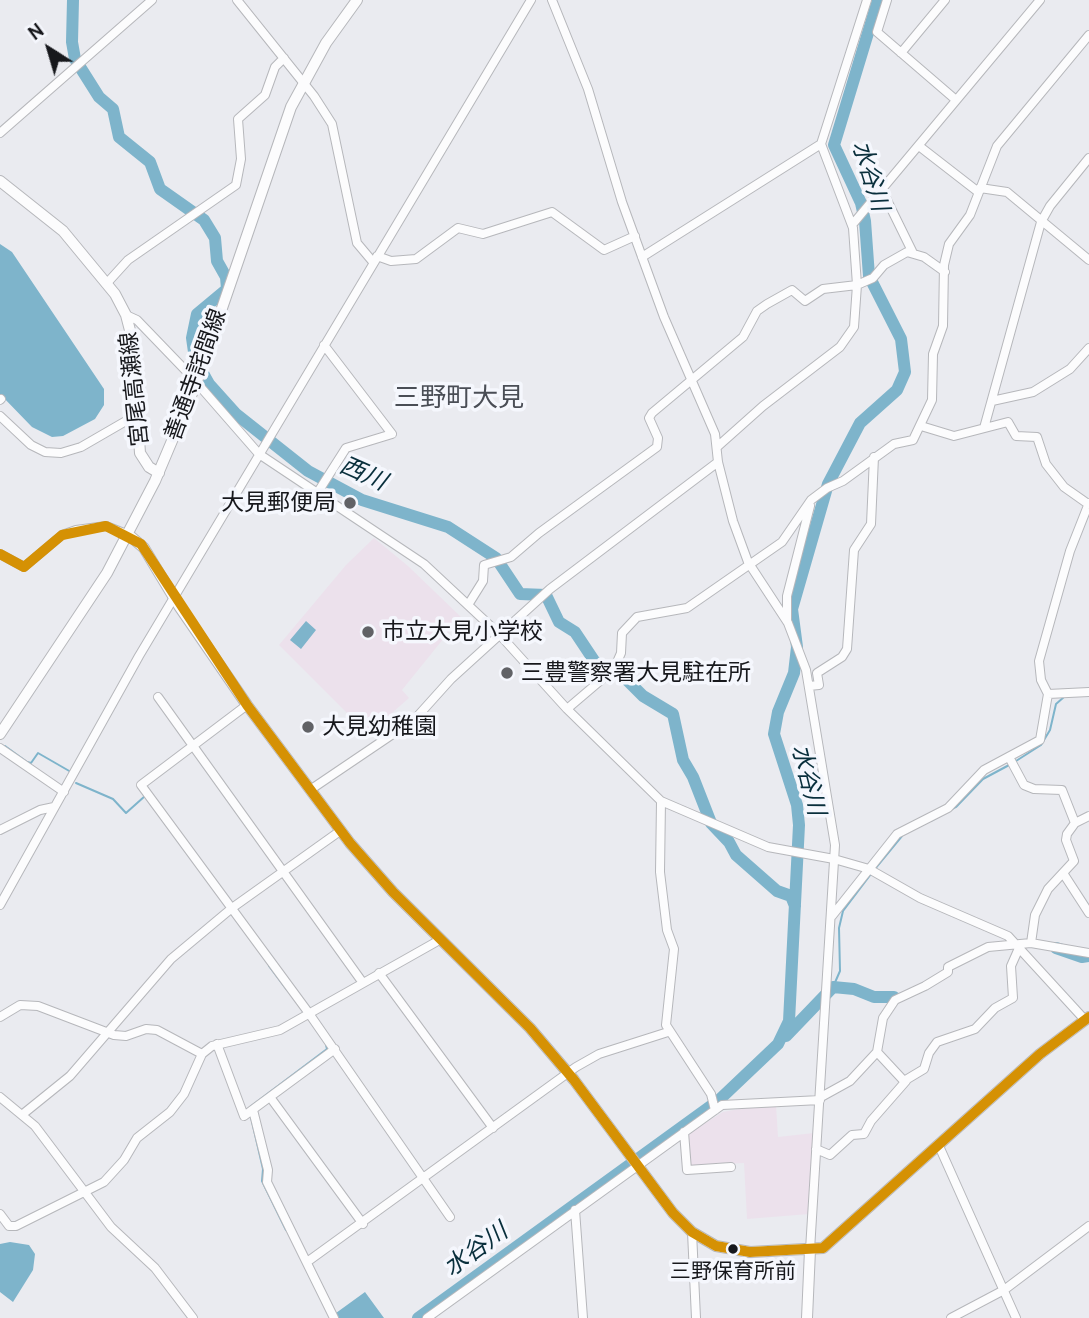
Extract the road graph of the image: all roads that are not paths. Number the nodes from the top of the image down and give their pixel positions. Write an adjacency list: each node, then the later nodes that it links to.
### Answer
1 (152, 0): 15 (street)
2 (237, 0): 12 (street)
3 (357, 0): 13 (main road, 善通寺詫間線)
4 (531, 0): 27 (street)
5 (552, 0): 24 (street)
6 (867, 0): 16 (street)
7 (887, 0): 11 (street)
8 (945, 0): 11 (street)
9 (1040, 0): 14 (street)
10 (1089, 35): 20 (street)
11 (901, 53): 14 (street)
12 (284, 58): 13 (street); 30 (street)
13 (303, 82): 27 (street); 36 (main road, 善通寺詫間線)
14 (957, 100): 17 (street)
15 (0, 133)
16 (821, 144): 23 (street); 26 (street)
17 (919, 146): 20 (street); 21 (street)
18 (1089, 158): 22 (street)
19 (0, 181): 30 (main road, 宮尾高瀬線)
20 (979, 189): 22 (street); 29 (street)
21 (882, 190): 23 (street); 25 (street)
22 (1041, 222): 28 (street); 37 (street)
23 (852, 225): 31 (street)
24 (635, 236): 26 (street); 27 (street)
25 (912, 251): 29 (street); 31 (street)
26 (642, 257): 35 (street)
27 (375, 259): 33 (street)
28 (1089, 260)
29 (945, 272): 40 (street)
30 (108, 282): 32 (main road, 宮尾高瀬線)
31 (857, 285): 35 (street); 42 (street)
32 (126, 315): 36 (street); 38 (main road, 宮尾高瀬線)
33 (324, 345): 43 (street); 47 (street)
34 (1089, 348): 37 (street)
35 (692, 380): 42 (street); 54 (street)
36 (196, 384): 43 (street); 46 (main road, 善通寺詫間線)
37 (992, 401): 41 (street)
38 (138, 414): 39 (street); 46 (main road, 宮尾高瀬線)
39 (0, 416)
40 (921, 426): 41 (street); 44 (street)
41 (984, 428): 49 (street)
42 (716, 447): 45 (street)
43 (259, 454): 47 (street); 53 (street)
44 (874, 457): 48 (street); 57 (street)
45 (718, 463): 52 (street); 56 (street)
46 (159, 472): 50 (main road, 善通寺詫間線)
47 (318, 492): 54 (street)
48 (811, 500): 52 (street); 55 (street)
49 (1089, 503): 59 (street)
50 (128, 535): 51 (street); 53 (main road); 63 (main road, 善通寺詫間線)
51 (0, 554)
52 (748, 562): 55 (street); 62 (street)
53 (174, 598): 61 (main road); 68 (street)
54 (468, 605): 56 (street)
55 (788, 623): 57 (street)
56 (500, 635): 62 (street); 67 (street)
57 (809, 686): 75 (street)
58 (1089, 692): 59 (street)
59 (1048, 694): 66 (street)
60 (158, 697): 64 (street)
61 (247, 705): 64 (street); 67 (main road)
62 (567, 709): 69 (street)
63 (0, 734)
64 (192, 744): 77 (street); 80 (street)
65 (0, 748): 68 (street)
66 (1011, 761): 72 (street); 76 (street)
67 (310, 790): 74 (main road)
68 (64, 792): 70 (street)
69 (661, 801): 75 (street); 93 (street)
70 (54, 807): 73 (street); 79 (street)
71 (1089, 816): 72 (street)
72 (1075, 823): 78 (street)
73 (0, 830)
74 (340, 831): 77 (street); 98 (main road)
75 (834, 859): 76 (street); 82 (street)
76 (871, 871): 82 (street); 85 (street)
77 (284, 872): 80 (street); 88 (street)
78 (1063, 873): 81 (street); 84 (street)
79 (0, 905)
80 (232, 908): 89 (street); 92 (street)
81 (1089, 913)
82 (832, 916): 102 (street)
83 (436, 942): 87 (street)
84 (1031, 943): 85 (street); 86 (street)
85 (1017, 946): 91 (street); 96 (street); 99 (street)
86 (1089, 953)
87 (379, 973): 88 (street); 106 (street)
88 (363, 983): 89 (street)
89 (308, 1012): 94 (street); 95 (street)
90 (0, 1017): 92 (street)
91 (1088, 1021): 108 (main road)
92 (106, 1032): 97 (street); 105 (street)
93 (668, 1032): 98 (street); 104 (street)
94 (217, 1044): 97 (street); 103 (street)
95 (335, 1049): 101 (street); 112 (street)
96 (877, 1052): 99 (street); 102 (street)
97 (202, 1054): 113 (street)
98 (568, 1073): 106 (street); 110 (main road)
99 (906, 1081): 109 (street)
100 (0, 1097): 105 (street)
101 (270, 1097): 103 (street); 117 (street)
102 (821, 1099): 104 (street); 109 (street)
103 (253, 1110): 121 (street)
104 (715, 1110): 107 (street)
105 (23, 1114): 113 (street)
106 (493, 1128): 112 (street)
107 (684, 1132): 110 (street); 111 (street)
108 (939, 1146): 120 (main road); 122 (street)
109 (816, 1149): 120 (street)
110 (637, 1166): 114 (street); 119 (main road)
111 (731, 1167)
112 (424, 1179): 116 (street); 117 (street)
113 (85, 1193): 115 (street); 123 (street)
114 (575, 1210): 125 (street); 126 (street)
115 (0, 1214)
116 (450, 1217)
117 (363, 1224): 121 (street)
118 (1089, 1226): 122 (street)
119 (692, 1232): 120 (main road); 127 (street)
120 (810, 1250): 128 (main road)
121 (307, 1262): 124 (street)
122 (1004, 1290): 129 (street); 130 (street)
123 (193, 1318)
124 (334, 1318)
125 (427, 1318)
126 (583, 1318)
127 (696, 1318)
128 (807, 1318)
129 (951, 1318)
130 (1016, 1318)

